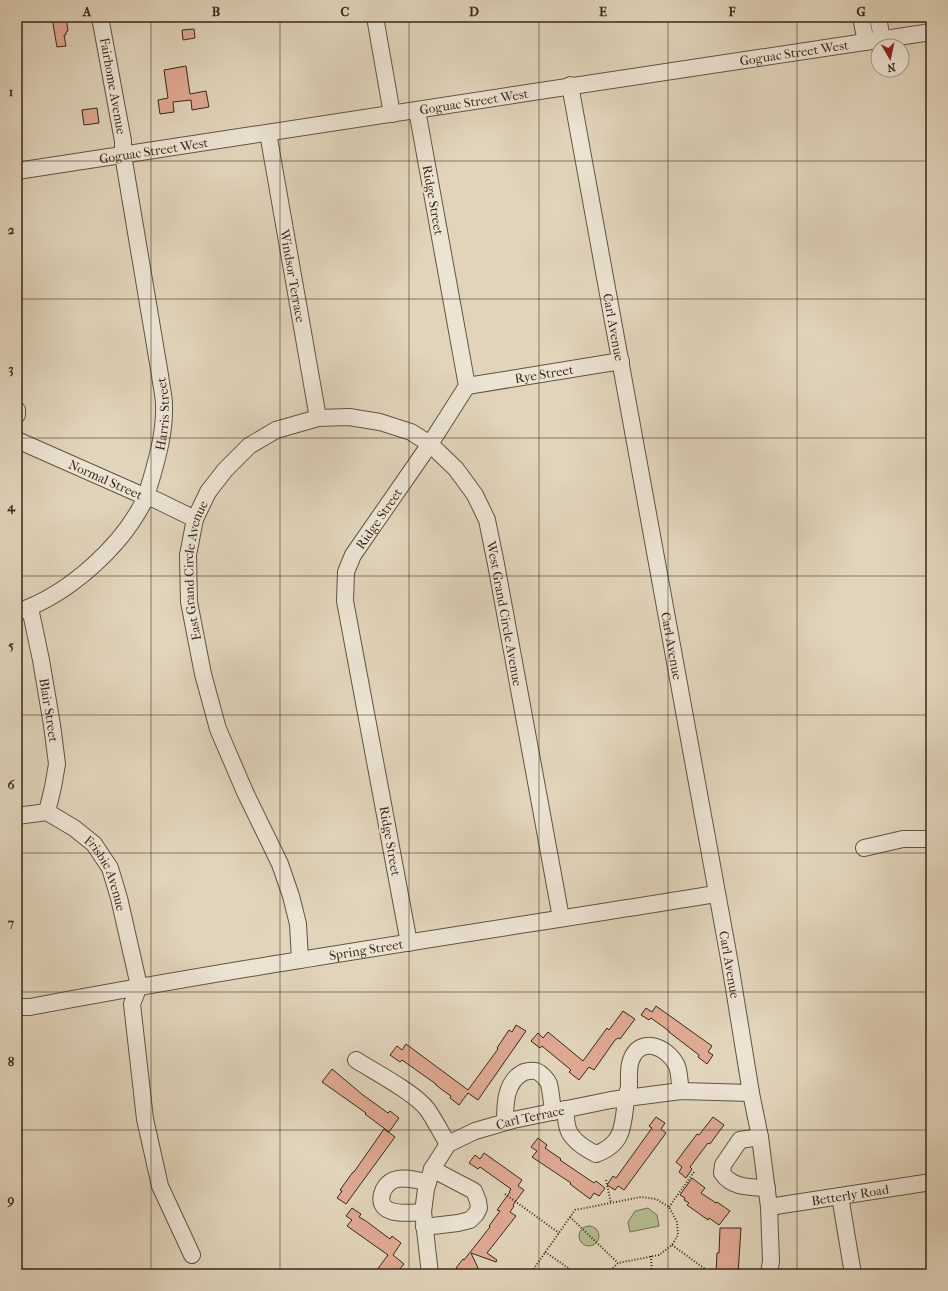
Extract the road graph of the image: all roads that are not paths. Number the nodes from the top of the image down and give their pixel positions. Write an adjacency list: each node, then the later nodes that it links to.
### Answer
1 (100, 17): 14 (street, Fairhome Avenue)
2 (375, 17): 12 (street)
3 (861, 17): 9 (street)
4 (878, 17): 6 (street)
5 (931, 32): 7 (street, Goguac Street West)
6 (882, 38)
7 (889, 38)
8 (870, 41): 9 (street, Goguac Street West)
9 (866, 42): 10 (street, Goguac Street West)
10 (570, 85): 11 (street, Goguac Street West); 16 (street, Carl Avenue)
11 (417, 110): 12 (street, Goguac Street West); 17 (street, Ridge Street)
12 (392, 114): 13 (street, Goguac Street West)
13 (268, 133): 14 (street, Goguac Street West); 20 (street, Windsor Terrace)
14 (123, 155): 15 (street, Goguac Street West); 23 (street, Harris Street)
15 (17, 171)
16 (621, 361): 17 (street, Rye Street); 30 (street, Carl Avenue)
17 (467, 386): 22 (street, Ridge Street)
18 (17, 410): 19 (street)
19 (17, 415)
20 (318, 418): 22 (street, West Grand Circle Avenue); 24 (street, East Grand Circle Avenue)
21 (17, 440): 23 (street, Normal Street)
22 (430, 444): 31 (street, West Grand Circle Avenue); 32 (street, Ridge Street)
23 (146, 497): 24 (street, Normal Street); 25 (street, Harris Street)
24 (195, 519): 33 (street, East Grand Circle Avenue)
25 (23, 610): 26 (street, Blair Street)
26 (47, 812): 27 (street); 34 (street, Frisbie Avenue)
27 (17, 816)
28 (931, 839): 29 (street)
29 (864, 848)
30 (716, 894): 31 (street, Spring Street); 38 (street, Carl Avenue)
31 (561, 918): 32 (street, Spring Street)
32 (409, 943): 33 (street, Spring Street)
33 (300, 960): 34 (street, Spring Street)
34 (139, 986): 35 (street, Spring Street); 50 (street)
35 (17, 1007)
36 (356, 1060): 43 (street)
37 (681, 1091): 38 (street, Carl Terrace); 39 (street, Carl Terrace); 39 (street)
38 (751, 1093): 42 (street, Carl Avenue)
39 (626, 1098): 40 (street, Carl Terrace); 40 (street)
40 (559, 1111): 41 (street, Carl Terrace); 41 (street)
41 (505, 1122): 43 (street, Carl Terrace)
42 (760, 1137): 46 (street, Carl Avenue); 46 (street)
43 (448, 1144): 44 (street)
44 (430, 1175): 49 (street); 49 (street); 49 (street)
45 (931, 1182): 47 (street, Betterly Road)
46 (766, 1188): 48 (street, Carl Avenue)
47 (840, 1196): 48 (street, Betterly Road); 53 (street)
48 (769, 1207): 52 (street, Carl Avenue)
49 (423, 1220): 51 (street)
50 (192, 1255)
51 (430, 1274)
52 (769, 1274)
53 (854, 1274)

